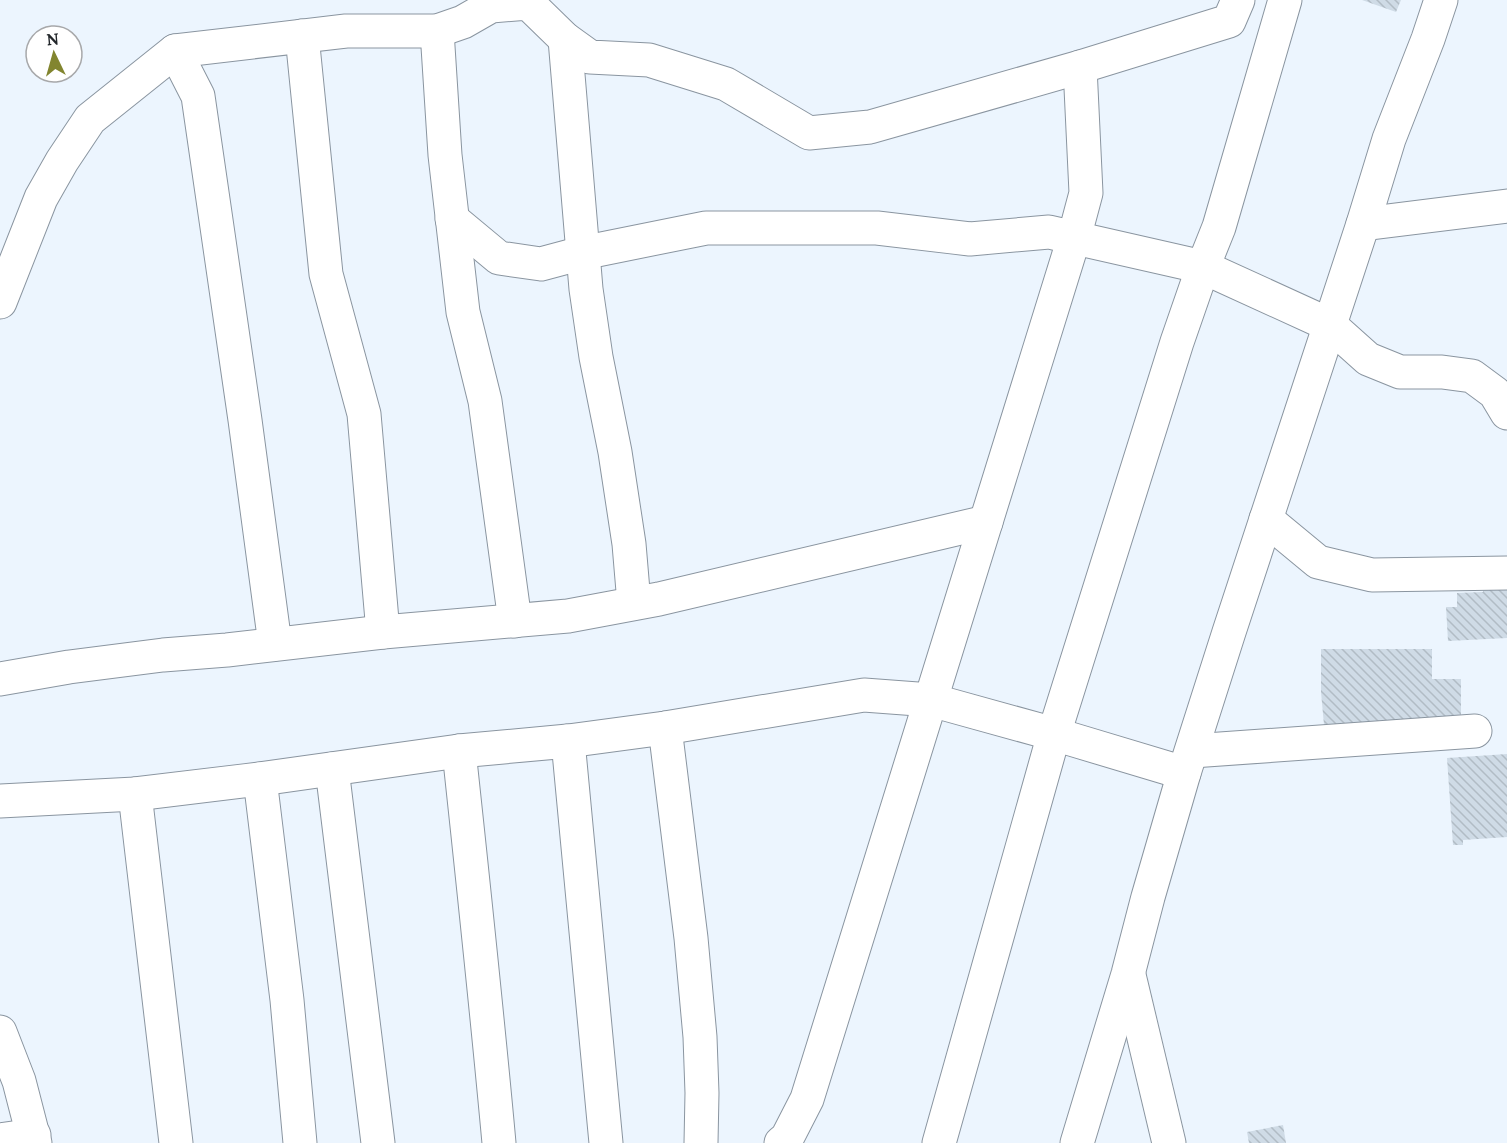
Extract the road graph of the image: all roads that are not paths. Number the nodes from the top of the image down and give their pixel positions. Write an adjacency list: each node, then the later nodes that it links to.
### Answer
1 (1238, 0): 8 (street)
2 (1285, 0): 14 (street)
3 (1441, 0): 11 (street)
4 (437, 31): 5 (street); 6 (street); 10 (street)
5 (302, 36): 7 (street); 23 (street)
6 (565, 39): 8 (street); 13 (street)
7 (175, 51): 15 (street); 24 (street)
8 (1080, 68): 12 (street)
9 (1507, 206): 11 (street)
10 (452, 219): 13 (street); 22 (street)
11 (1363, 224): 16 (street)
12 (1074, 238): 13 (street); 14 (street); 19 (street)
13 (582, 253): 21 (street)
14 (1203, 267): 16 (street); 29 (street)
15 (0, 302)
16 (1329, 325): 17 (street); 18 (street)
17 (1507, 413)
18 (1266, 519): 20 (street); 32 (street)
19 (986, 522): 21 (street); 26 (street)
20 (1507, 573)
21 (634, 603): 22 (street)
22 (515, 621): 23 (street)
23 (383, 632): 24 (street)
24 (275, 644): 25 (street)
25 (0, 679)
26 (931, 700): 27 (street); 29 (street); 47 (street)
27 (665, 728): 30 (street); 46 (street)
28 (1474, 731): 32 (street)
29 (1054, 734): 32 (street); 48 (street)
30 (568, 741): 31 (street); 45 (street)
31 (459, 751): 33 (street); 44 (street)
32 (1188, 762): 37 (street)
33 (332, 769): 34 (street); 43 (street)
34 (260, 779): 35 (street); 42 (street)
35 (135, 794): 36 (street); 41 (street)
36 (0, 801)
37 (1128, 974): 49 (street); 50 (street)
38 (0, 1032): 39 (street)
39 (34, 1139): 40 (street)
40 (0, 1140)
41 (176, 1143)
42 (300, 1143)
43 (378, 1143)
44 (500, 1143)
45 (606, 1143)
46 (701, 1143)
47 (781, 1143)
48 (939, 1143)
49 (1077, 1143)
50 (1168, 1143)

